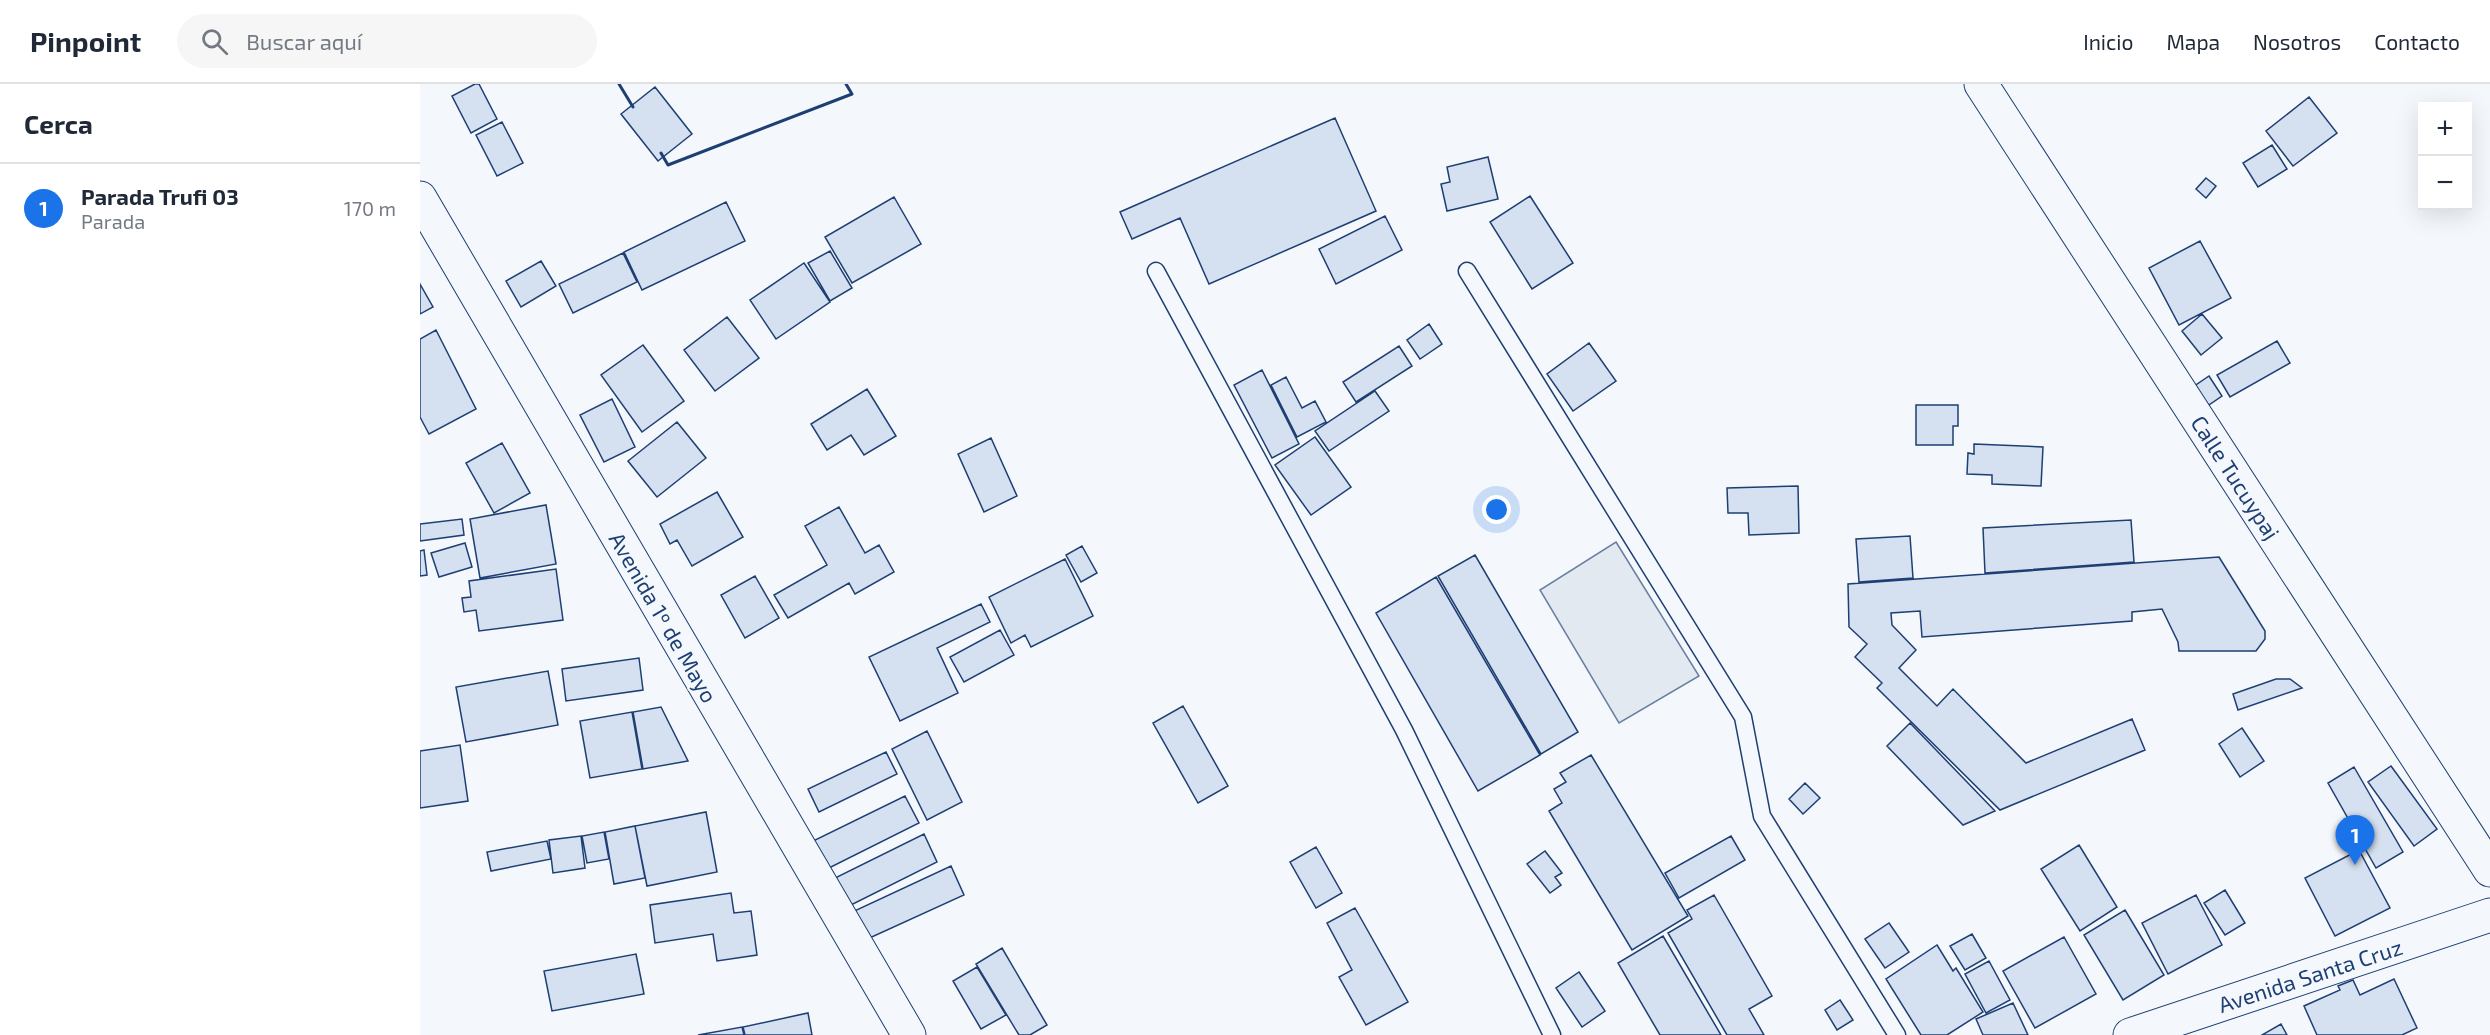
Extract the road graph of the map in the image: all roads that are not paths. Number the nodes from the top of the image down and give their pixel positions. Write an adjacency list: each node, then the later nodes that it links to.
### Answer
1 (1981, 84): 5 (street, Calle Tucuypaj)
2 (420, 198): 7 (street, Avenida 1º de Mayo)
3 (1156, 271): 8 (lane)
4 (1467, 271): 9 (lane)
5 (2490, 870)
6 (2490, 915): 10 (street, Avenida Santa Cruz)
7 (909, 1035)
8 (1552, 1035)
9 (1897, 1035)
10 (2130, 1035)

